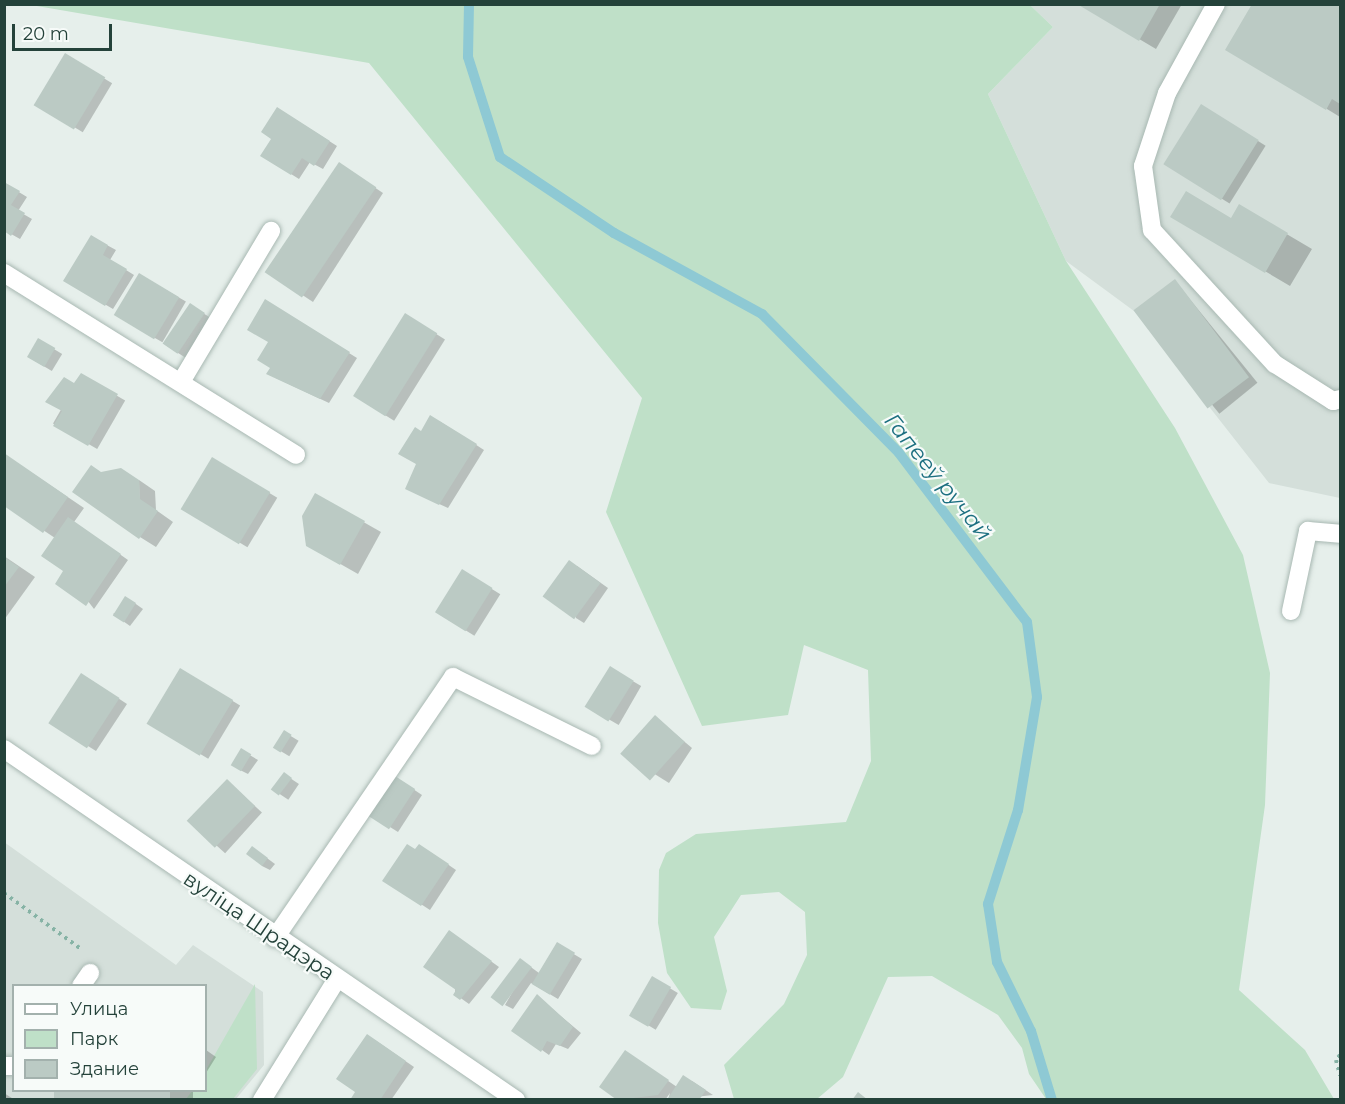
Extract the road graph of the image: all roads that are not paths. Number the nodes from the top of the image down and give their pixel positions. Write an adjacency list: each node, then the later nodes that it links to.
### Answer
1 (1216, 4): 5 (street)
2 (271, 231): 4 (street)
3 (4, 273): 4 (street)
4 (181, 382): 6 (street)
5 (1341, 399)
6 (296, 455)
7 (1341, 534): 8 (street)
8 (1291, 611)
9 (592, 746): 11 (street)
10 (4, 749): 11 (street, вуліца Шрадэра)
11 (275, 938): 12 (street, вуліца Шрадэра)
12 (337, 978): 13 (street); 14 (street, вуліца Шрадэра)
13 (262, 1100)
14 (516, 1100)

